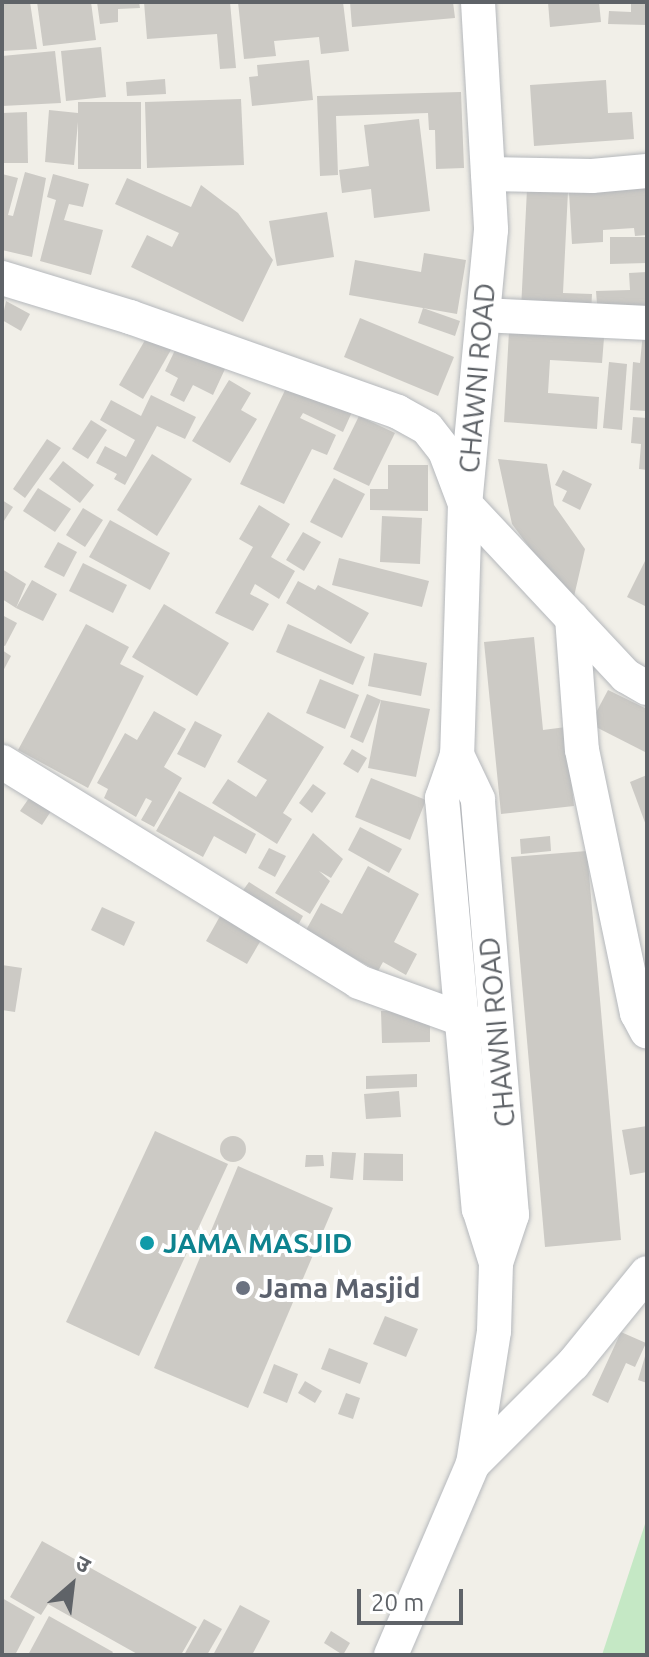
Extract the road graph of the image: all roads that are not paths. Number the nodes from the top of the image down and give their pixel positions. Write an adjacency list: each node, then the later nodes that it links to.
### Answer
1 (478, 2): 3 (street, CHAWNI ROAD)
2 (647, 171): 3 (street)
3 (488, 174): 5 (street, CHAWNI ROAD)
4 (2, 278): 7 (street)
5 (483, 315): 6 (street); 7 (street, CHAWNI ROAD)
6 (647, 323)
7 (465, 504): 8 (street); 10 (street, CHAWNI ROAD)
8 (572, 618): 9 (street); 14 (street)
9 (647, 688)
10 (457, 755): 12 (street, CHAWNI ROAD); 13 (street, CHAWNI ROAD)
11 (2, 762): 12 (street)
12 (461, 1019): 13 (street); 15 (street, CHAWNI ROAD)
13 (497, 1032): 15 (street, CHAWNI ROAD)
14 (647, 1032)
15 (496, 1263): 17 (street, CHAWNI ROAD)
16 (647, 1273): 17 (street)
17 (473, 1464): 18 (street, CHAWNI ROAD)
18 (391, 1655)

